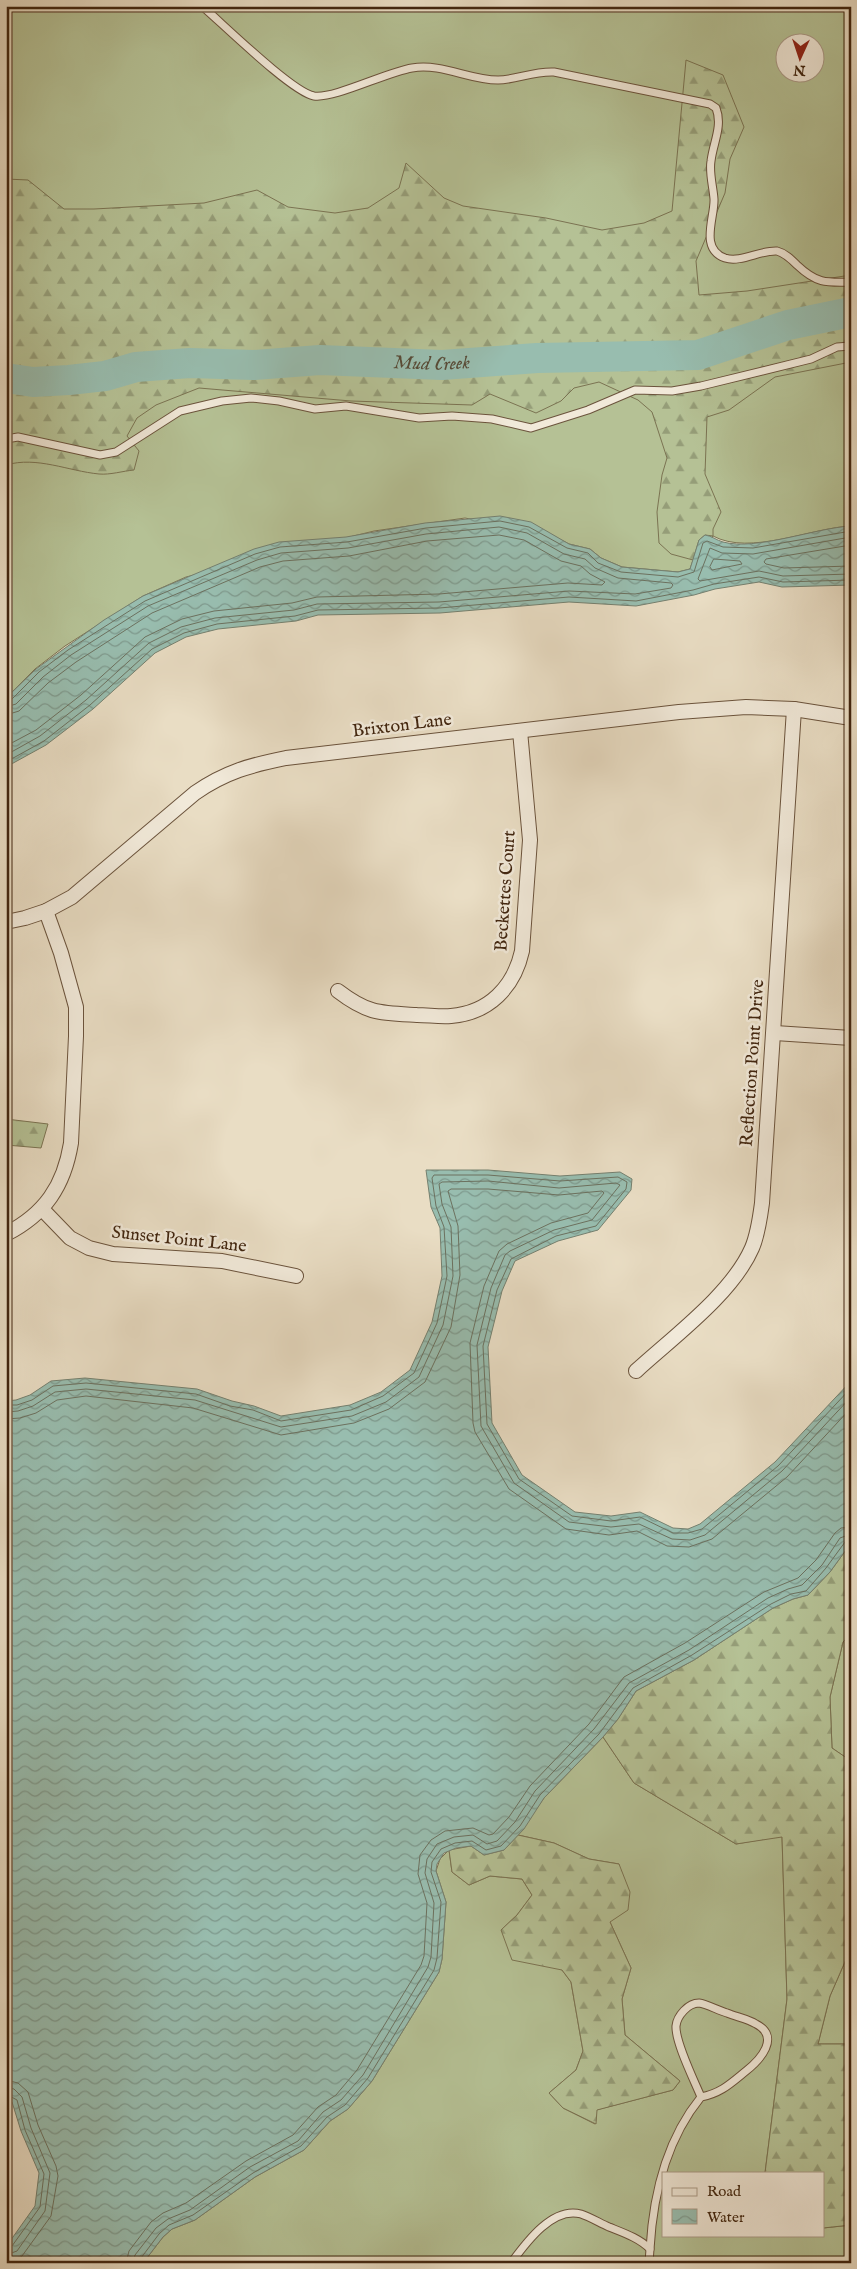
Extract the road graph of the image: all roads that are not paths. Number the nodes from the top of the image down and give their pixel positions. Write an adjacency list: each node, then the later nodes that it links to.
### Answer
1 (202, 6): 2 (lane)
2 (851, 282)
3 (851, 346): 4 (lane)
4 (6, 440)
5 (794, 709): 6 (street, Brixton Lane); 7 (street, Brixton Lane); 11 (street, Reflection Point Drive)
6 (851, 718)
7 (520, 731): 8 (street, Brixton Lane); 10 (street, Beckettes Court)
8 (46, 911): 9 (street, Brixton Lane); 13 (street)
9 (6, 922)
10 (338, 991)
11 (775, 1033): 12 (street); 16 (street, Reflection Point Drive)
12 (851, 1038)
13 (42, 1209): 14 (street); 15 (street, Sunset Point Lane)
14 (6, 1234)
15 (296, 1276)
16 (636, 1371)
17 (701, 2098): 17 (lane); 18 (lane)
18 (662, 2172)
19 (662, 2173): 20 (lane)
20 (650, 2249): 21 (lane); 22 (lane)
21 (510, 2263)
22 (649, 2263)

